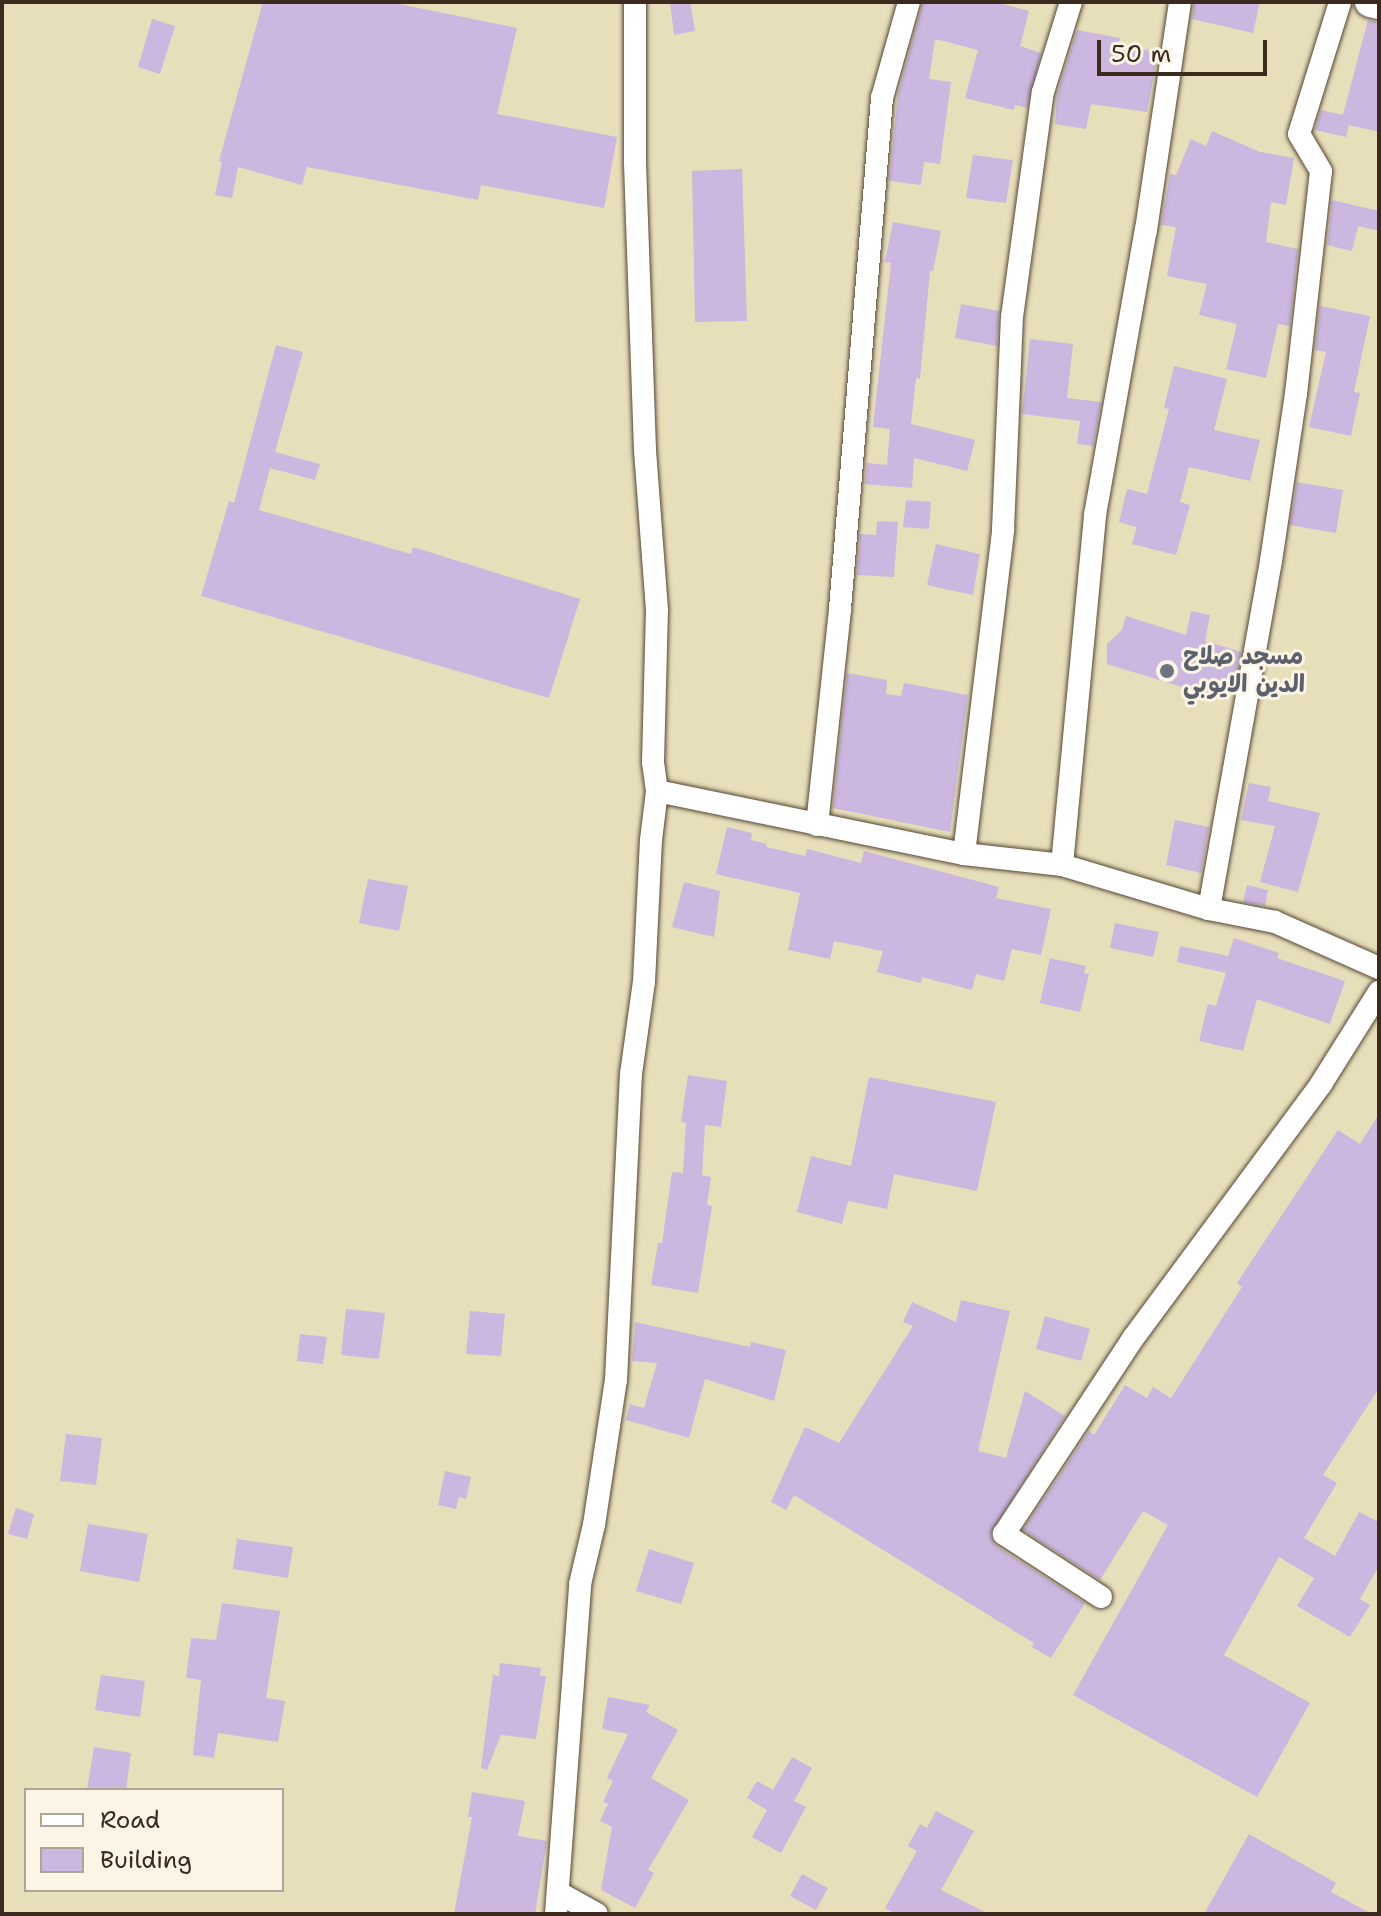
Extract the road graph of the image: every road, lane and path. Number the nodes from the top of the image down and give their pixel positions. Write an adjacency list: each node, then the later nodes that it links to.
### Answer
1 (635, 2): 8 (street)
2 (909, 2): 9 (street)
3 (1071, 2): 10 (street)
4 (1180, 2): 11 (street)
5 (1340, 2): 12 (street)
6 (1370, 2): 7 (main road)
7 (1379, 4)
8 (657, 791): 9 (street); 16 (street)
9 (817, 825): 10 (street)
10 (964, 854): 11 (street)
11 (1062, 865): 12 (street)
12 (1209, 909): 13 (street)
13 (1379, 968)
14 (1379, 992): 15 (street)
15 (1101, 1597)
16 (557, 1904): 17 (street)
17 (597, 1914)

